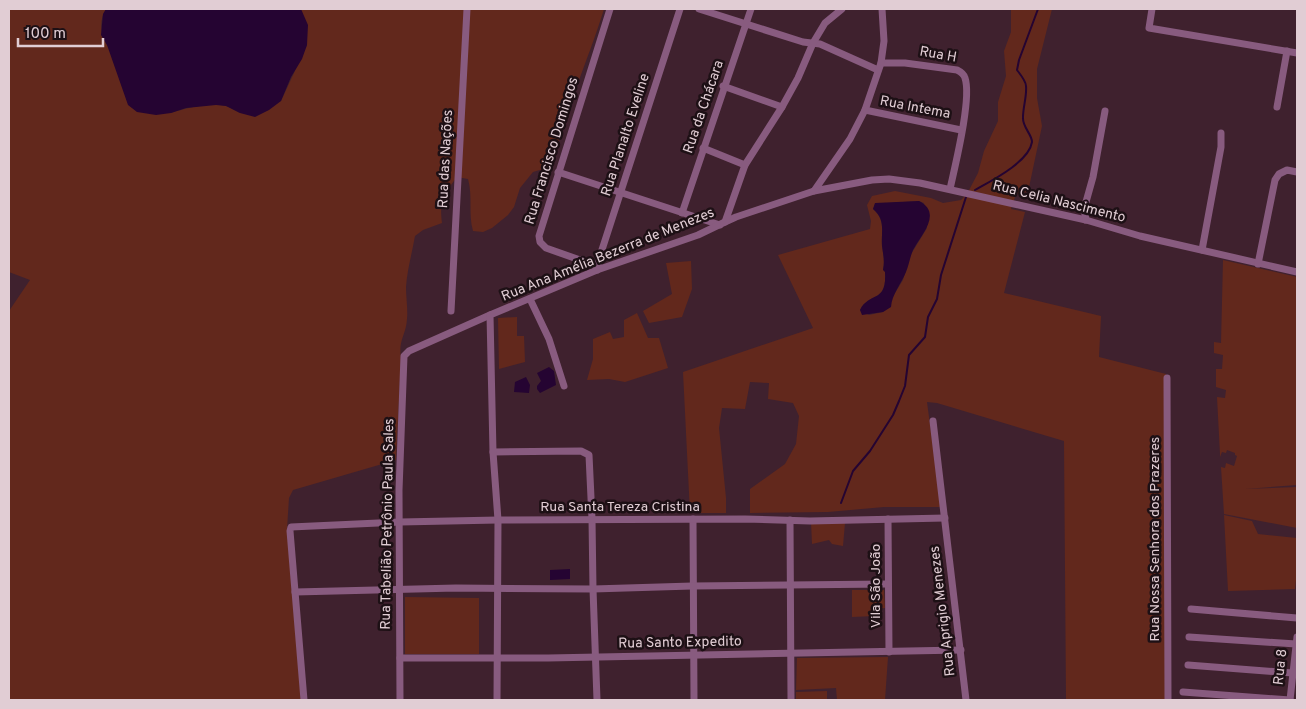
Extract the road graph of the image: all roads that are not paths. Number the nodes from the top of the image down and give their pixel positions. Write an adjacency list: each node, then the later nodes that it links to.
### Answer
1 (467, 9): 36 (street, Rua das Nações)
2 (610, 9): 23 (street, Rua Francisco Domingos)
3 (680, 9): 27 (street, Rua Planalto Eveline)
4 (699, 9): 9 (street, Rua H)
5 (751, 9): 9 (street, Rua da Chácara)
6 (842, 9): 10 (street, Rua Ana Amélia Bezerra de Menezes)
7 (882, 9): 13 (street)
8 (1152, 9): 11 (street)
9 (746, 25): 10 (street, Rua H); 14 (street, Rua da Chácara)
10 (813, 43): 13 (street, Rua H); 15 (street, Rua Ana Amélia Bezerra de Menezes)
11 (1287, 51): 12 (street); 16 (street)
12 (1297, 52)
13 (879, 66): 17 (street); 19 (street, Rua H)
14 (724, 86): 15 (street); 21 (street, Rua da Chácara)
15 (782, 107): 22 (street, Rua Ana Amélia Bezerra de Menezes)
16 (1278, 107)
17 (864, 110): 19 (street, Rua Intema); 26 (street)
18 (1105, 111): 29 (street)
19 (962, 130): 25 (street)
20 (1221, 133): 31 (street)
21 (703, 148): 22 (street); 28 (street, Rua da Chácara)
22 (745, 165): 30 (street, Rua Ana Amélia Bezerra de Menezes)
23 (558, 172): 27 (street); 33 (street, Rua Francisco Domingos)
24 (1297, 172): 32 (street)
25 (950, 189): 26 (street, Rua Celia Nascimento); 29 (street, Rua Celia Nascimento)
26 (814, 191): 30 (street, Rua Celia Nascimento)
27 (621, 192): 28 (street); 33 (street, Rua Planalto Eveline)
28 (682, 213): 30 (street)
29 (1086, 220): 31 (street, Rua Celia Nascimento)
30 (722, 224): 33 (street, Rua Ana Amélia Bezerra de Menezes)
31 (1202, 250): 32 (street, Rua Celia Nascimento)
32 (1258, 264): 34 (street, Rua Celia Nascimento)
33 (597, 268): 35 (street, Rua Ana Amélia Bezerra de Menezes)
34 (1297, 272)
35 (530, 299): 37 (street, Rua Ana Amélia Bezerra de Menezes); 39 (street)
36 (452, 312)
37 (490, 315): 41 (street, Rua Ana Amélia Bezerra de Menezes); 48 (street, Rua Tabelião Petrônio Paula Sales)
38 (1167, 378): 79 (street, Rua Nossa Senhora dos Prazeres)
39 (564, 386)
40 (933, 421): 42 (street, Rua Aprigio Menezes)
41 (494, 452): 43 (street); 46 (street, Rua Ana Amélia Bezerra de Menezes)
42 (945, 518): 45 (street, Rua Santa Tereza Cristina); 60 (street, Rua Aprigio Menezes)
43 (592, 519): 44 (street, Rua Santa Tereza Cristina); 46 (street, Rua Santa Tereza Cristina); 54 (street)
44 (693, 519): 47 (street, Rua Santa Tereza Cristina); 51 (street)
45 (888, 519): 47 (street, Rua Santa Tereza Cristina); 49 (street, Vila São João)
46 (498, 520): 48 (street, Rua Santa Tereza Cristina); 52 (street, Rua Ana Amélia Bezerra de Menezes)
47 (790, 520): 50 (street)
48 (400, 522): 53 (street, Rua Tabelião Petrônio Paula Sales); 55 (street, Rua Santa Tereza Cristina)
49 (888, 584): 50 (street); 61 (street, Vila São João)
50 (790, 585): 51 (street); 62 (street)
51 (692, 586): 54 (street); 63 (street)
52 (498, 588): 53 (street); 54 (street); 64 (street, Rua Ana Amélia Bezerra de Menezes)
53 (400, 590): 55 (street); 65 (street, Rua Tabelião Petrônio Paula Sales)
54 (593, 590): 66 (street)
55 (295, 592): 72 (street)
56 (1191, 609): 57 (street)
57 (1297, 618)
58 (1189, 637): 59 (street)
59 (1297, 640): 67 (street, Rua 8)
60 (961, 650): 61 (street, Rua Santo Expedito); 78 (street, Rua Aprigio Menezes)
61 (888, 652): 62 (street, Rua Santo Expedito)
62 (792, 654): 63 (street, Rua Santo Expedito); 77 (street)
63 (693, 656): 66 (street, Rua Santo Expedito); 76 (street)
64 (498, 657): 65 (street, Rua Santo Expedito); 66 (street, Rua Santo Expedito); 74 (street, Rua Ana Amélia Bezerra de Menezes)
65 (400, 658): 73 (street, Rua Tabelião Petrônio Paula Sales)
66 (596, 658): 75 (street)
67 (1296, 658): 69 (street, Rua 8)
68 (1188, 665): 69 (street)
69 (1293, 673): 71 (street, Rua 8)
70 (1183, 692): 71 (street)
71 (1292, 699)
72 (304, 700)
73 (400, 700)
74 (497, 700)
75 (597, 700)
76 (694, 700)
77 (791, 700)
78 (966, 700)
79 (1168, 700)

